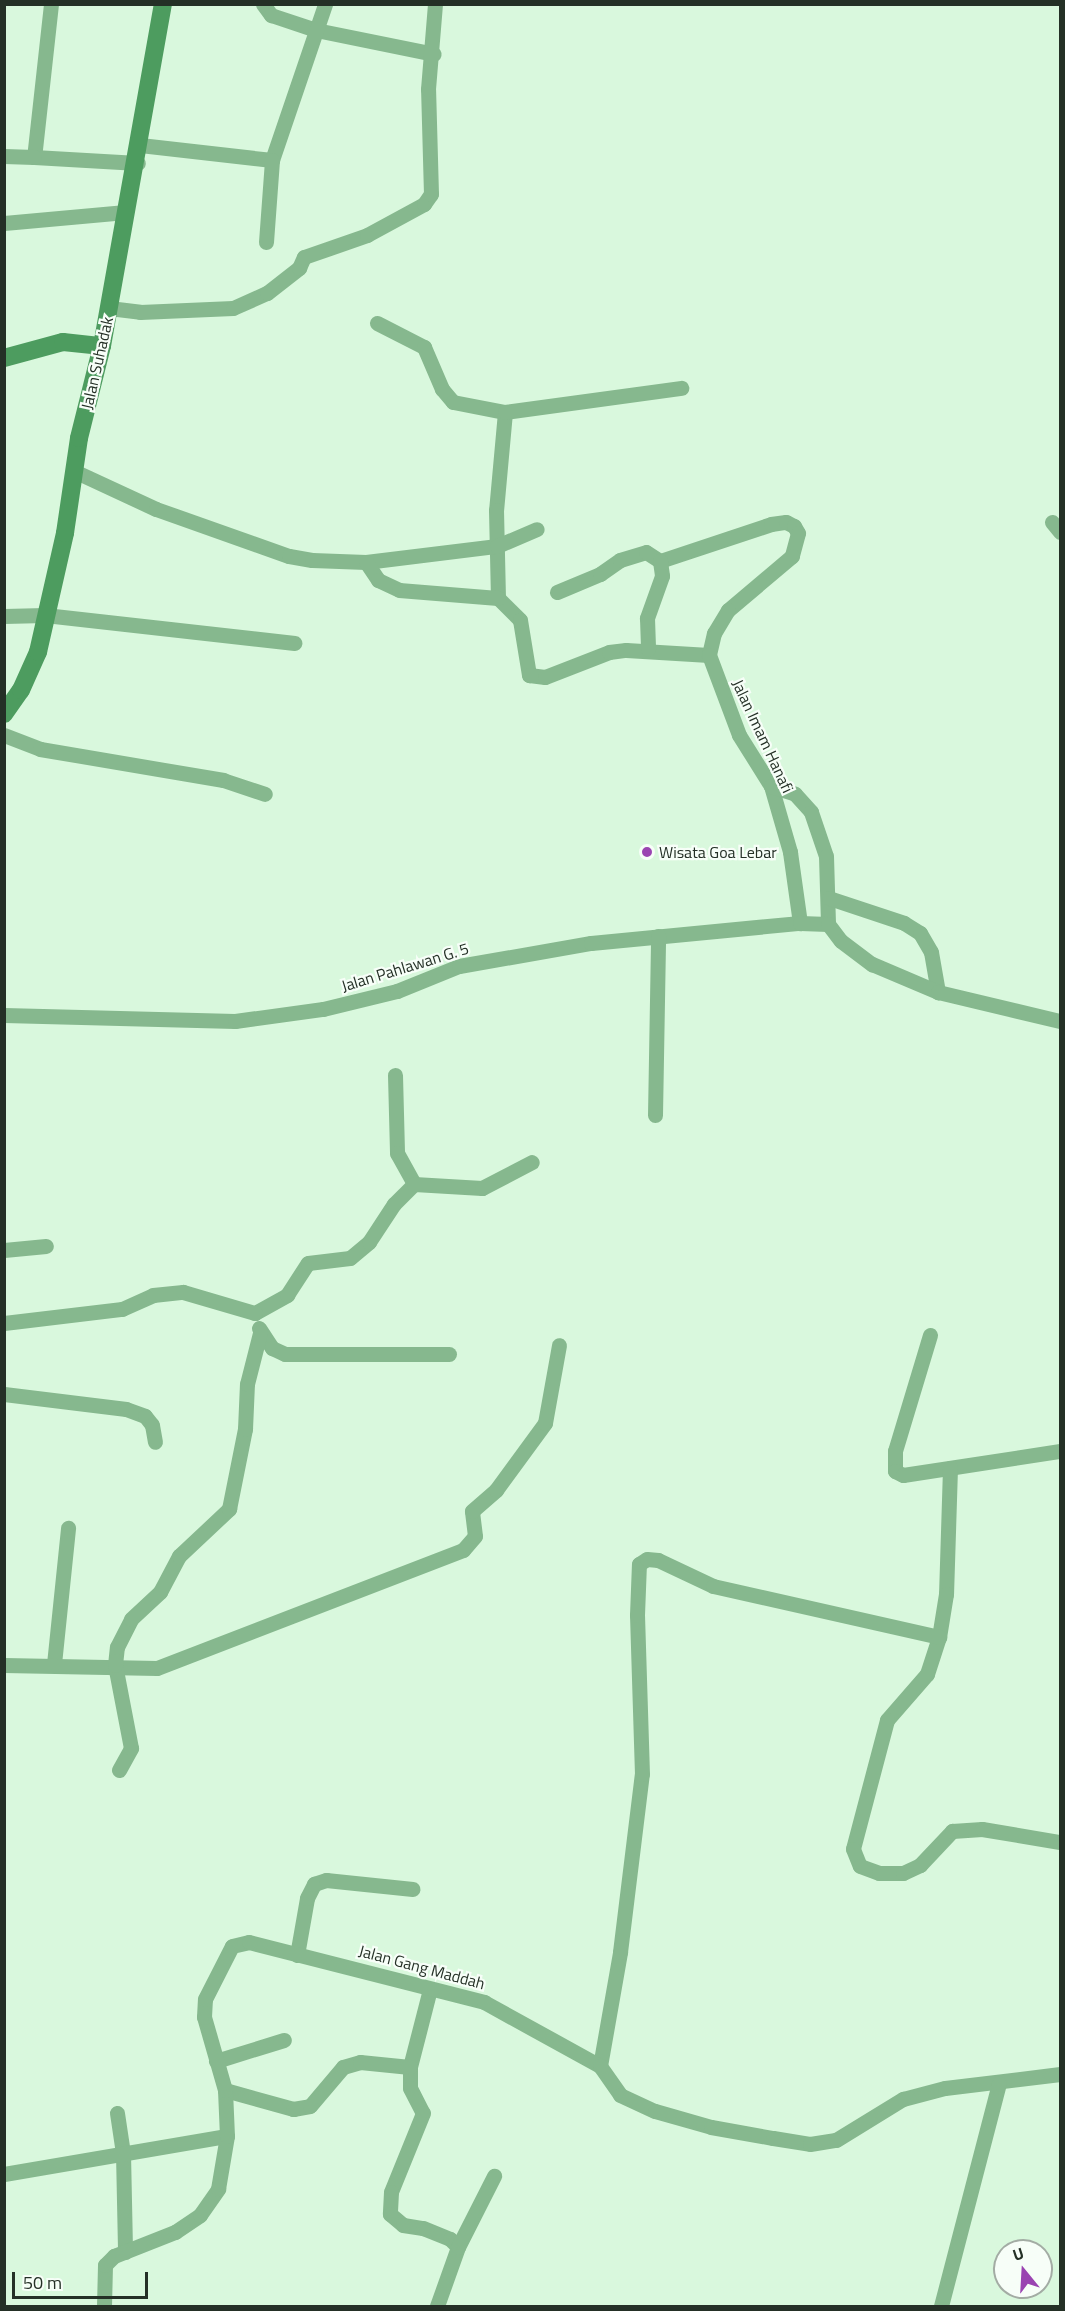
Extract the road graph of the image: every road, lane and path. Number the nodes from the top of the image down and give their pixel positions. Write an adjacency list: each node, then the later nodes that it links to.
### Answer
1 (51, 4): 10 (street)
2 (163, 4): 8 (street, Jalan Suhadak)
3 (263, 4): 6 (street)
4 (325, 4): 6 (street)
5 (435, 4): 7 (street)
6 (316, 30): 7 (street); 11 (street)
7 (434, 54): 15 (street)
8 (139, 154): 10 (street); 11 (street); 12 (street, Jalan Suhadak)
9 (4, 156): 10 (street)
10 (33, 157)
11 (272, 160): 14 (street)
12 (126, 212): 13 (street); 15 (street, Jalan Suhadak)
13 (4, 223)
14 (266, 242)
15 (109, 308): 17 (street, Jalan Suhadak)
16 (377, 323): 20 (street)
17 (102, 346): 18 (street); 21 (street, Jalan Suhadak)
18 (4, 358)
19 (681, 388): 20 (street)
20 (505, 412): 23 (street)
21 (74, 471): 25 (street); 28 (street, Jalan Suhadak)
22 (537, 529): 23 (street)
23 (497, 546): 25 (street); 27 (street)
24 (660, 561): 26 (street); 31 (street); 32 (street)
25 (366, 562): 27 (street)
26 (557, 592)
27 (498, 598): 31 (street)
28 (45, 615): 29 (street); 30 (street); 33 (street, Jalan Suhadak)
29 (4, 616)
30 (294, 643)
31 (648, 650): 32 (street)
32 (709, 656): 35 (street, Jalan Imam Hanafi)
33 (4, 714)
34 (4, 735): 36 (street)
35 (771, 786): 37 (street); 38 (street, Jalan Imam Hanafi)
36 (266, 794)
37 (829, 898): 38 (street); 40 (street)
38 (814, 923): 39 (street, Jalan Pahlawan G. 5); 40 (street)
39 (658, 936): 41 (street, Jalan Pahlawan G. 5); 44 (street)
40 (938, 992): 42 (street)
41 (4, 1015)
42 (1060, 1021)
43 (395, 1075): 46 (street)
44 (655, 1115)
45 (532, 1162): 46 (street)
46 (414, 1184): 49 (street)
47 (46, 1246): 48 (street)
48 (4, 1250)
49 (255, 1313): 50 (street); 51 (street)
50 (4, 1323)
51 (260, 1334): 54 (street); 63 (street)
52 (930, 1335): 58 (street)
53 (558, 1345): 63 (street)
54 (449, 1354)
55 (4, 1394): 56 (street)
56 (155, 1442)
57 (1060, 1451): 58 (street)
58 (950, 1468): 60 (street)
59 (68, 1528): 61 (street)
60 (939, 1637): 65 (street); 71 (street)
61 (54, 1664): 62 (street); 63 (street)
62 (4, 1665)
63 (115, 1665): 64 (street)
64 (119, 1770)
65 (1060, 1842)
66 (413, 1889): 67 (street)
67 (297, 1956): 68 (street, Jalan Gang Maddah); 70 (street, Jalan Gang Maddah)
68 (430, 1989): 71 (street, Jalan Gang Maddah); 72 (street)
69 (284, 2040): 70 (street)
70 (216, 2061): 75 (street, Jalan Gang Maddah)
71 (600, 2066): 74 (street, Jalan Gang Maddah)
72 (410, 2067): 75 (street); 81 (street)
73 (1060, 2074): 74 (street, Jalan Gang Maddah)
74 (999, 2083): 85 (street)
75 (225, 2090): 77 (street, Jalan Gang Maddah)
76 (117, 2113): 78 (street)
77 (227, 2136): 78 (street); 82 (street, Jalan Gang Maddah)
78 (123, 2153): 79 (street); 82 (street)
79 (4, 2174)
80 (494, 2176): 81 (street)
81 (458, 2247): 84 (street)
82 (125, 2252): 83 (street, Jalan Gang Maddah)
83 (104, 2307)
84 (437, 2307)
85 (940, 2307)

